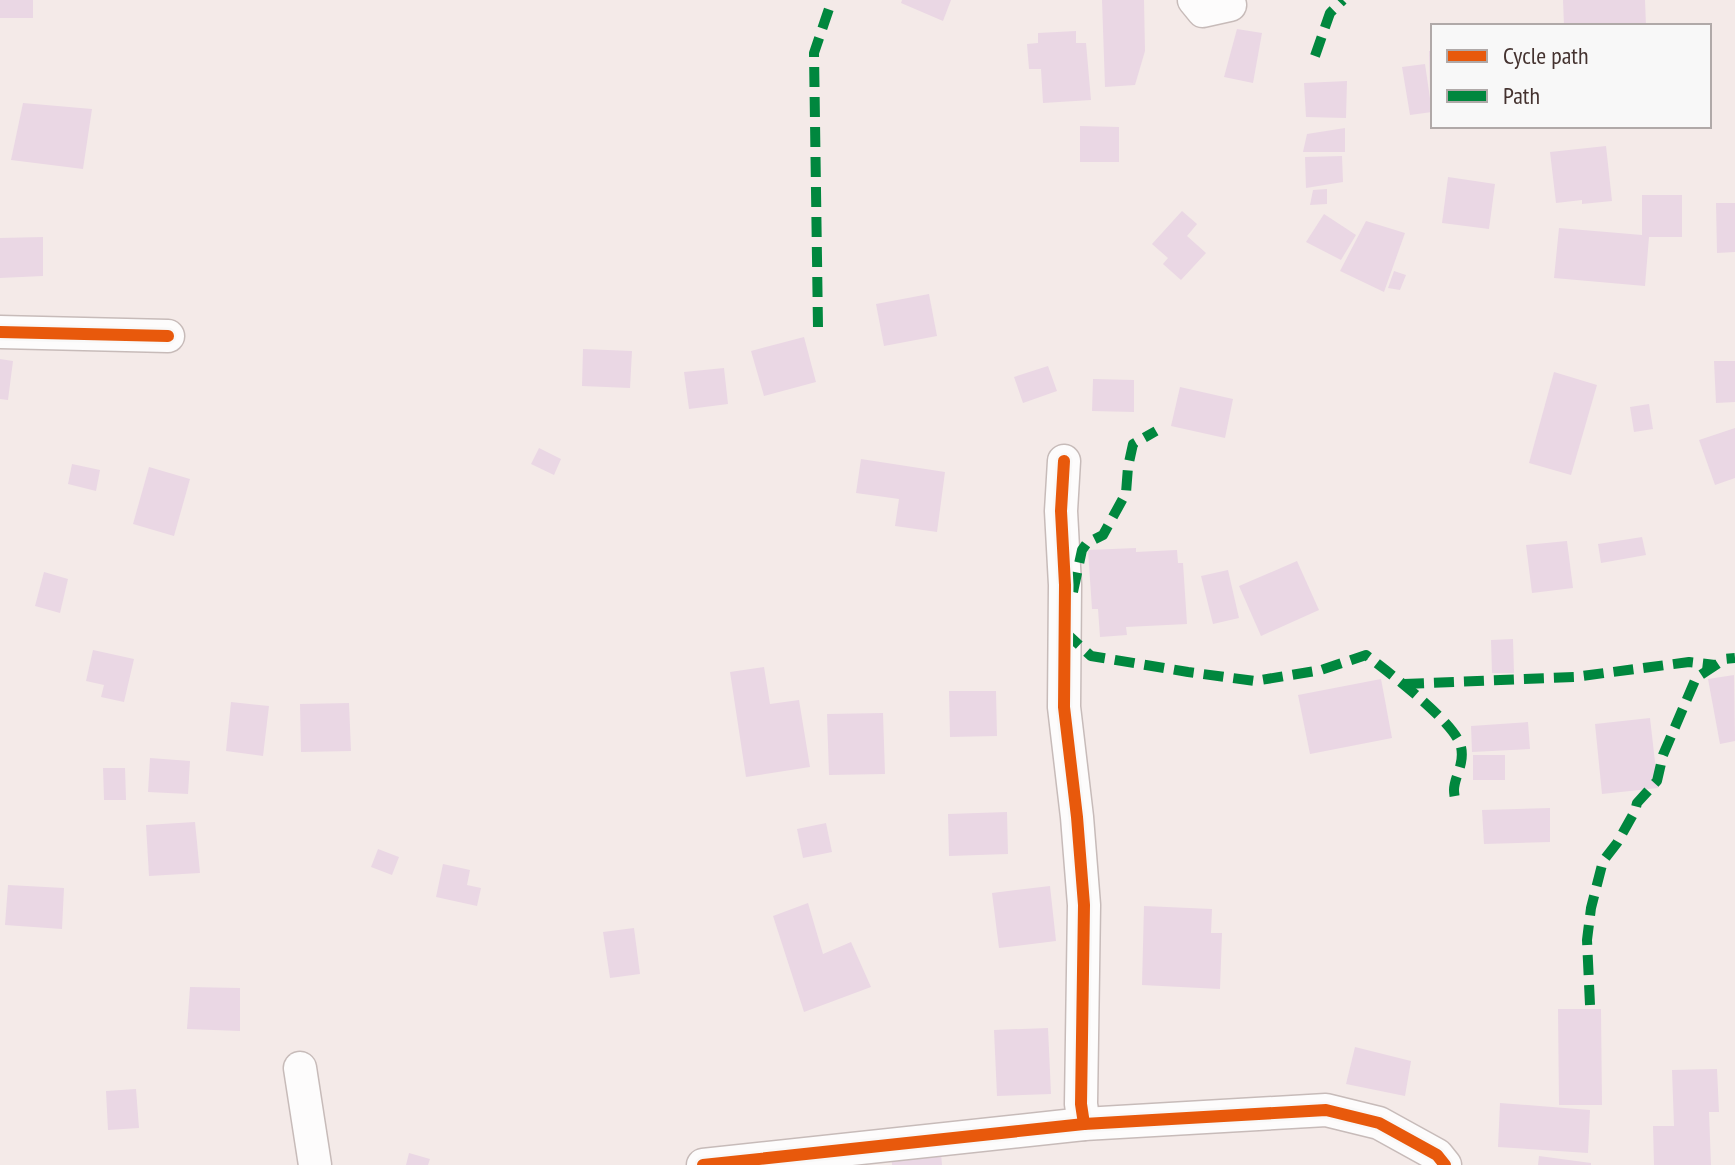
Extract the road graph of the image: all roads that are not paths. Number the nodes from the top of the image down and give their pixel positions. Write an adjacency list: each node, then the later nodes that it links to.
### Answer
1 (1194, 0): 2 (street)
2 (1230, 5)
3 (0, 332): 4 (street)
4 (168, 336)
5 (1064, 461): 7 (street)
6 (300, 1068): 8 (street)
7 (1084, 1124): 9 (street); 10 (street)
8 (315, 1165)
9 (703, 1165)
10 (1445, 1165)

